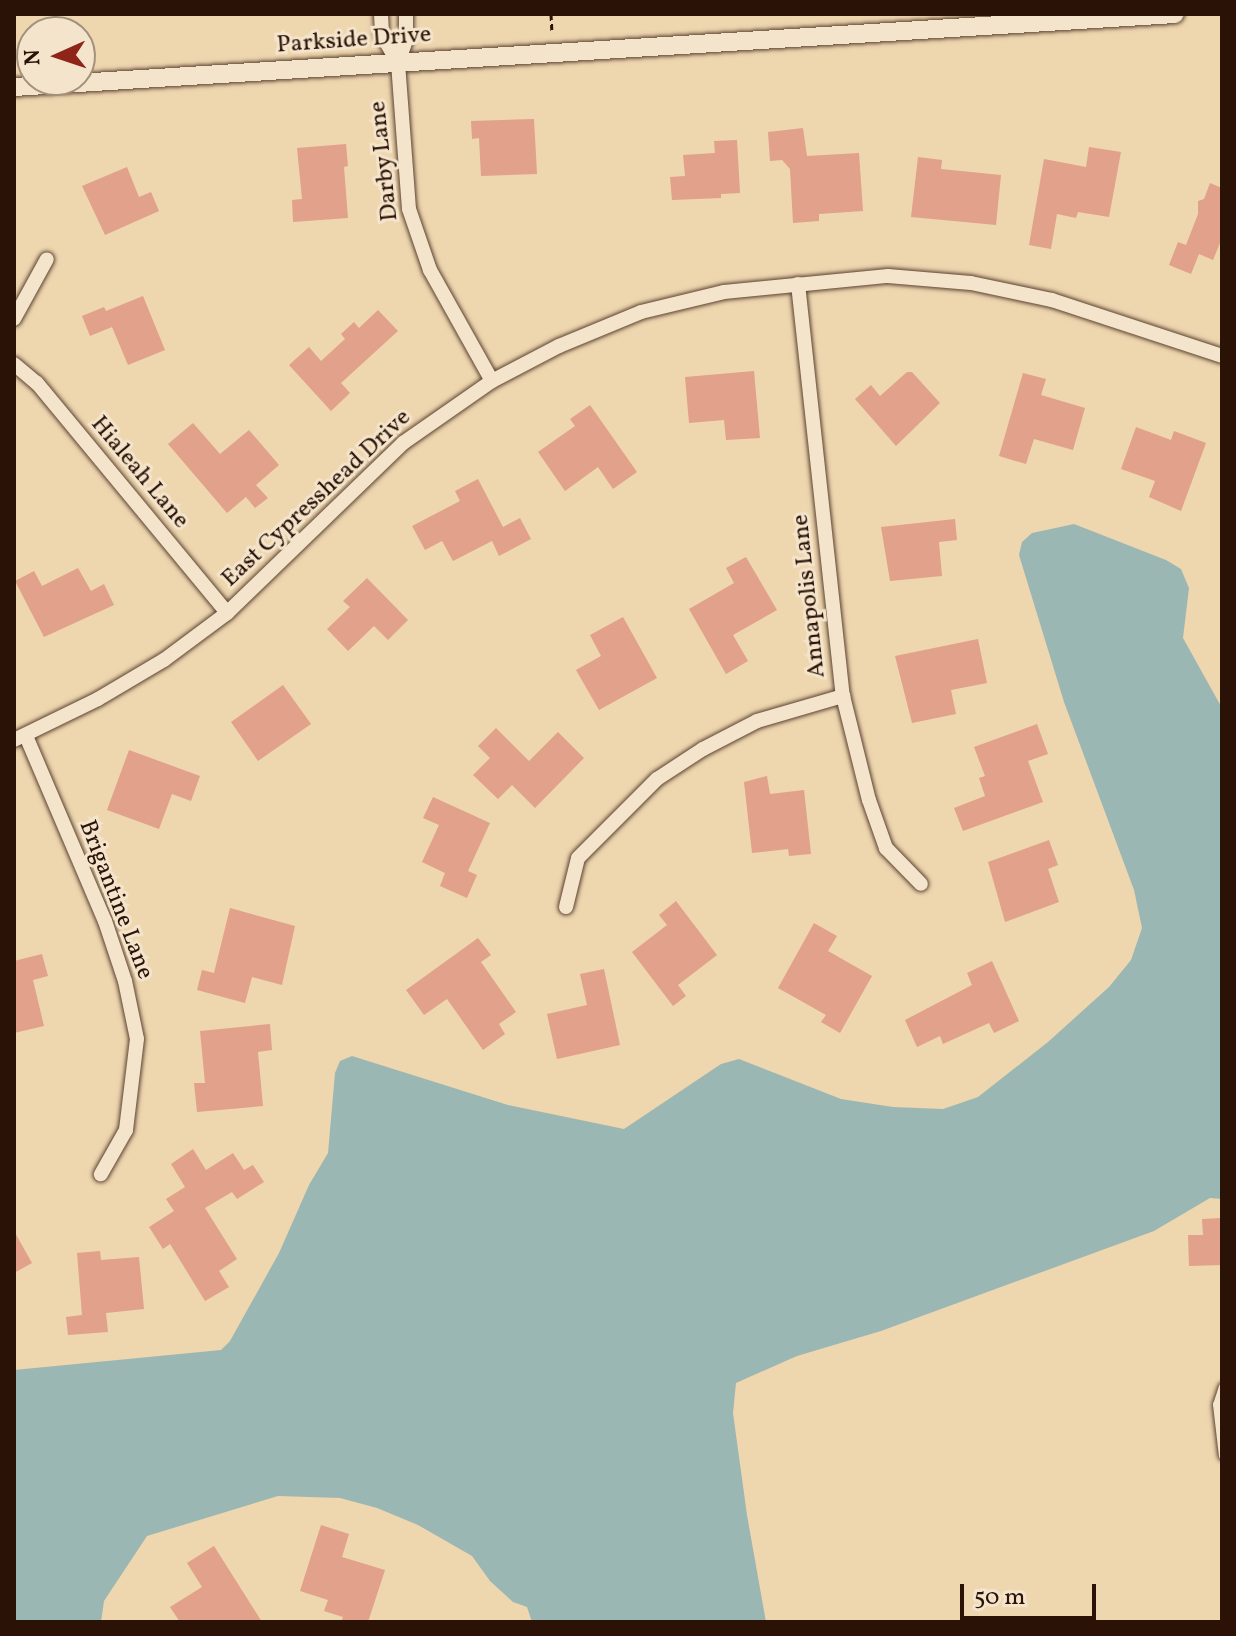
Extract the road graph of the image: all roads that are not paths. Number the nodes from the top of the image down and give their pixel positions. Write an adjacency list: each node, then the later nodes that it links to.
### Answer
1 (381, 14): 4 (street)
2 (406, 14): 4 (street)
3 (1175, 14): 4 (street, Parkside Drive)
4 (398, 63): 5 (street, Parkside Drive); 11 (street, Darby Lane)
5 (14, 87)
6 (47, 259): 8 (street)
7 (798, 284): 9 (street, East Cypresshead Drive); 11 (street, East Cypresshead Drive); 13 (street, Annapolis Lane)
8 (14, 319)
9 (1222, 356)
10 (14, 364): 12 (street, Hialeah Lane)
11 (492, 381): 12 (street, East Cypresshead Drive)
12 (227, 613): 14 (street, East Cypresshead Drive)
13 (843, 696): 15 (street, Annapolis Lane); 16 (street)
14 (20, 738): 17 (street, Brigantine Lane)
15 (921, 884)
16 (566, 907)
17 (101, 1174)
18 (1222, 1386): 19 (lane)
19 (1222, 1456)

